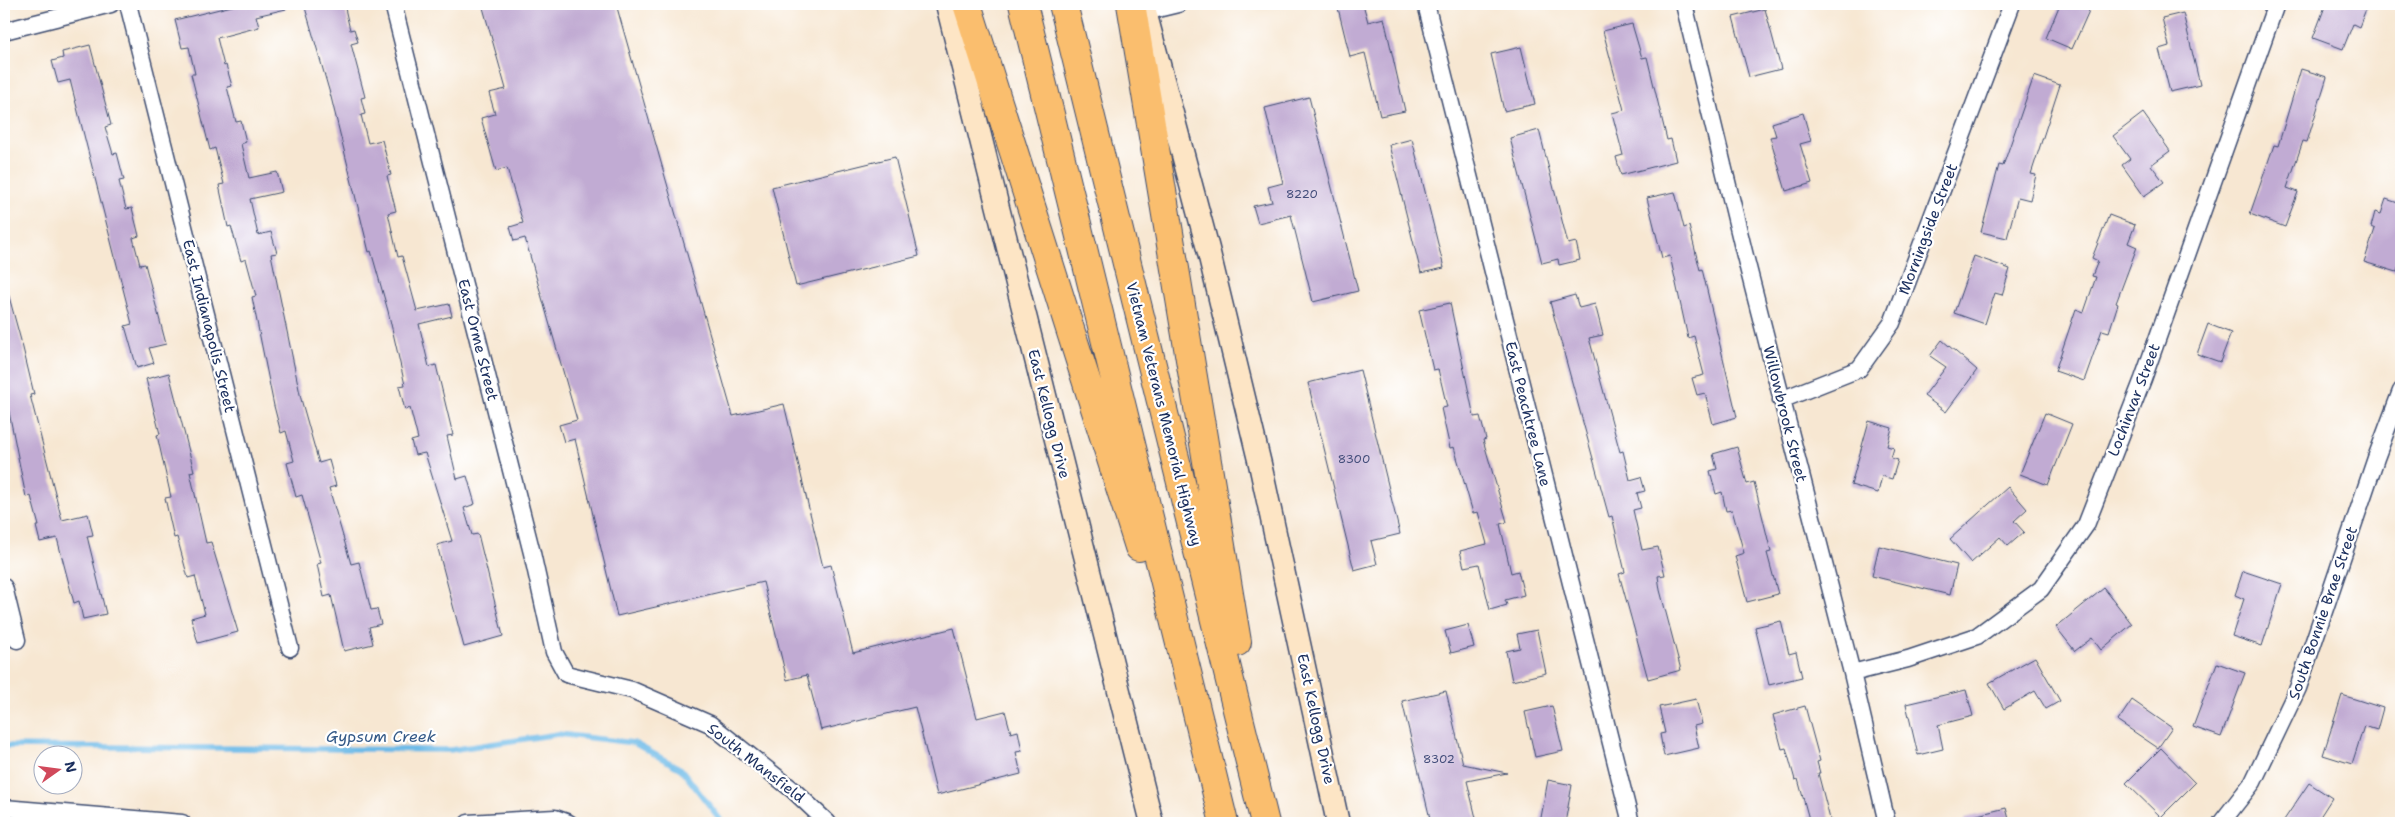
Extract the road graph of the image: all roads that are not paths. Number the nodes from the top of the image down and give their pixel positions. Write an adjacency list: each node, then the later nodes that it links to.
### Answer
1 (111, 4): 14 (street)
2 (128, 4): 19 (street, East Indianapolis Street)
3 (393, 4): 21 (street, East Orme Street)
4 (947, 4): 29 (main road, East Kellogg Drive)
5 (967, 4): 22 (highway)
6 (1023, 4): 22 (highway)
7 (1063, 4): 31 (highway, Vietnam Veterans Memorial Highway)
8 (1178, 4): 13 (street)
9 (1426, 4): 33 (street, East Peachtree Lane)
10 (1684, 4): 16 (street, Willowbrook Street)
11 (2012, 4): 16 (street, Morningside Street)
12 (2276, 4): 20 (street, Lochinvar Street)
13 (1140, 6): 31 (highway); 32 (main road, East Kellogg Drive)
14 (4, 31)
15 (2401, 391): 35 (street, South Bonnie Brae Street)
16 (1781, 400): 20 (street, Willowbrook Street)
17 (4, 587): 18 (street)
18 (17, 640)
19 (290, 648)
20 (1852, 673): 34 (street, Willowbrook Street)
21 (566, 674): 28 (street, South Mansfield)
22 (1214, 782): 30 (highway)
23 (4, 808): 24 (street)
24 (63, 818): 25 (street)
25 (182, 823)
26 (468, 823): 27 (street)
27 (569, 823)
28 (828, 823)
29 (1152, 823)
30 (1224, 823)
31 (1266, 823)
32 (1338, 823)
33 (1630, 823)
34 (1887, 823)
35 (2222, 823)

